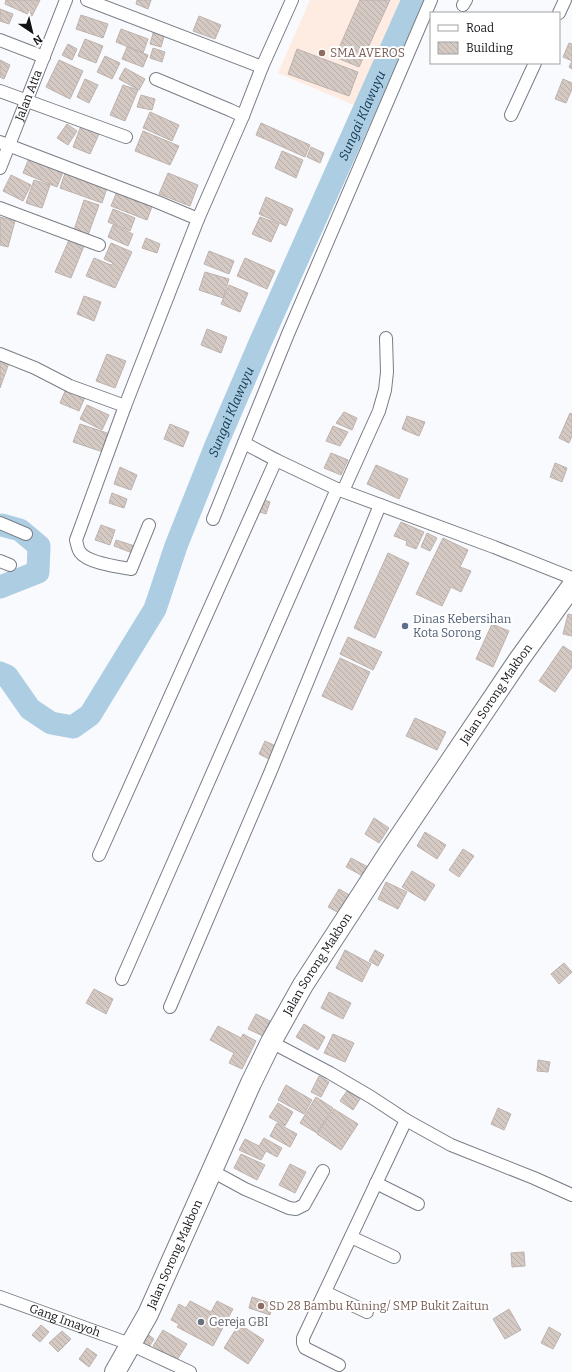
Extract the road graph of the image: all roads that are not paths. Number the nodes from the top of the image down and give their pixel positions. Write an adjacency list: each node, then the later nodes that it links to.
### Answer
1 (66, 0): 8 (street, Jalan Atta)
2 (87, 0): 10 (street)
3 (292, 0): 10 (street)
4 (432, 0): 25 (street)
5 (565, 0): 6 (street)
6 (559, 12)
7 (0, 40): 8 (street)
8 (44, 57): 13 (street, Jalan Atta)
9 (535, 64): 14 (street)
10 (262, 67): 15 (street)
11 (156, 79): 15 (street)
12 (0, 91): 13 (street)
13 (27, 100): 16 (street); 17 (street, Jalan Atta)
14 (511, 115)
15 (243, 116): 20 (street)
16 (126, 137)
17 (4, 144): 18 (street, Jalan Atta); 20 (street)
18 (0, 168)
19 (0, 208): 21 (street)
20 (198, 219): 24 (street)
21 (99, 244)
22 (386, 338): 27 (street)
23 (0, 354): 24 (street)
24 (125, 406): 31 (street)
25 (244, 443): 26 (street); 29 (street)
26 (276, 460): 27 (street); 35 (street)
27 (340, 490): 28 (street); 36 (street)
28 (380, 505): 33 (street); 37 (street)
29 (213, 520)
30 (0, 523): 32 (street)
31 (148, 525)
32 (26, 534)
33 (572, 578)
34 (572, 586): 38 (highway, Jalan Sorong Makbon)
35 (99, 855)
36 (122, 979)
37 (170, 1007)
38 (270, 1042): 39 (street); 40 (highway, Jalan Sorong Makbon)
39 (406, 1120): 42 (street); 43 (street)
40 (212, 1171): 41 (street); 50 (highway, Jalan Sorong Makbon)
41 (323, 1171)
42 (376, 1183): 44 (street); 45 (street)
43 (572, 1195)
44 (418, 1204)
45 (351, 1237): 46 (street); 47 (street)
46 (394, 1257)
47 (325, 1292): 49 (street); 51 (street)
48 (0, 1297): 50 (street, Gang Imayoh)
49 (367, 1312)
50 (130, 1344): 52 (highway, Jalan Sorong Makbon); 53 (street, Gang Imayoh)
51 (339, 1365)
52 (115, 1372)
53 (190, 1372)

